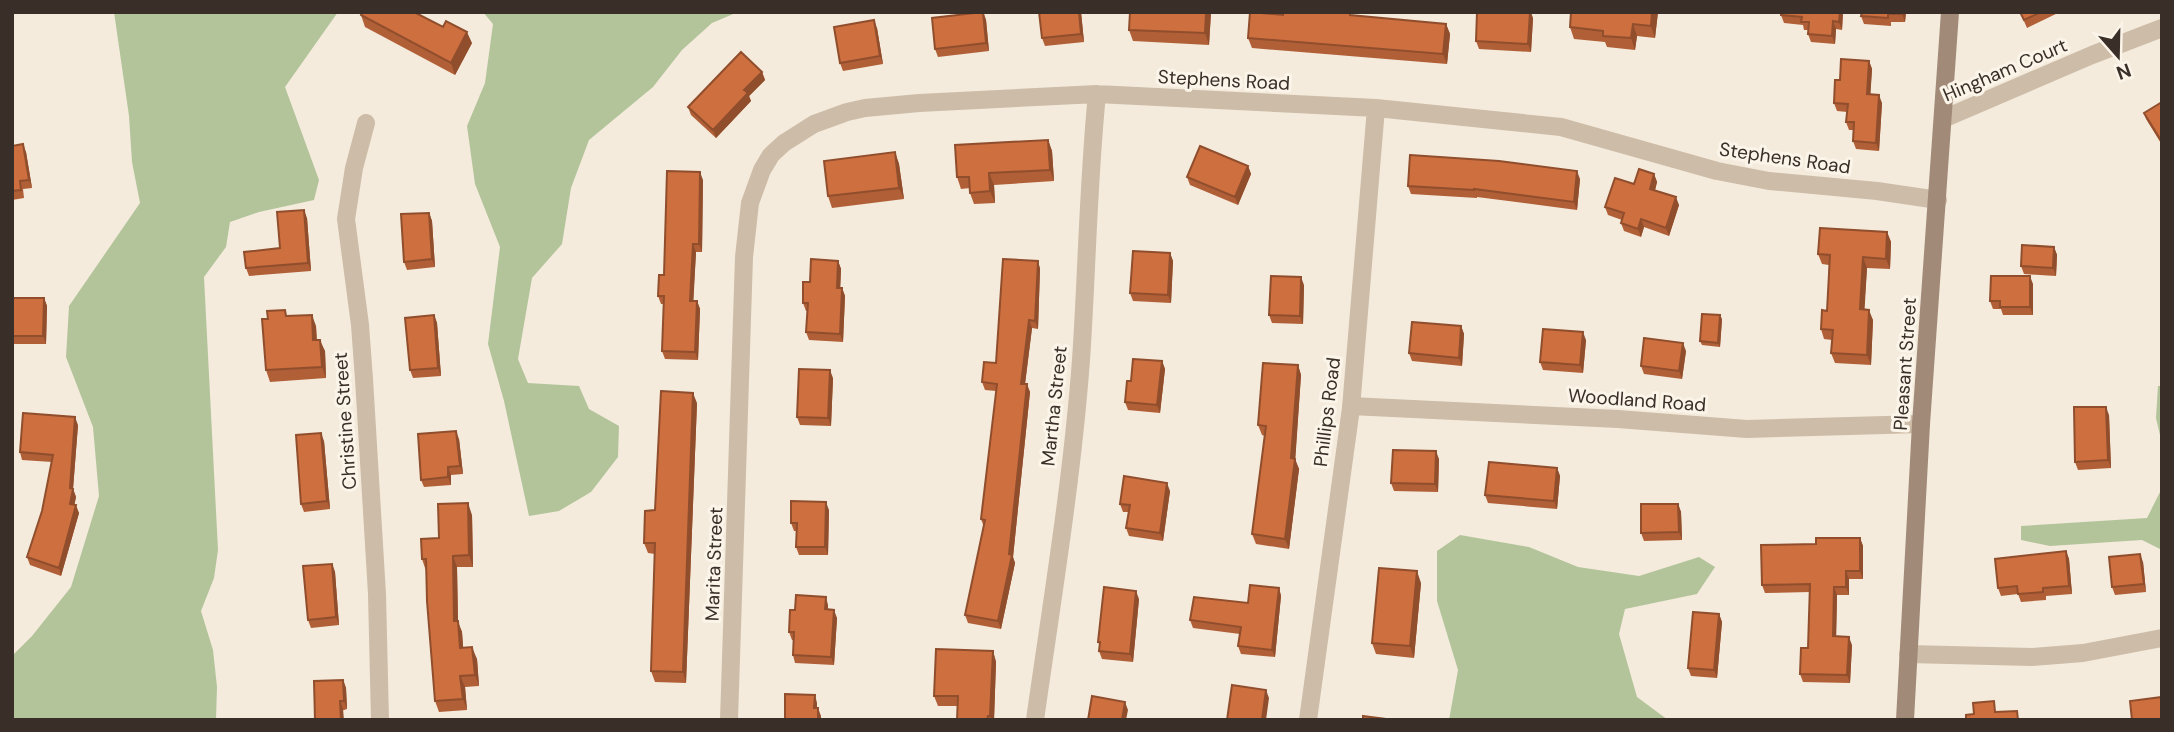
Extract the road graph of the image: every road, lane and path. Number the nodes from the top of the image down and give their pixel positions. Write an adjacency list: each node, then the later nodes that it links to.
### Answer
1 (1950, 12): 5 (street, Pleasant Street)
2 (2162, 28): 5 (street, Hingham Court)
3 (1097, 94): 4 (street, Stephens Road); 9 (street, Stephens Road); 15 (street, Martha Street)
4 (1376, 108): 7 (street, Stephens Road); 8 (street, Phillips Road)
5 (1943, 119): 7 (street, Pleasant Street)
6 (366, 123): 13 (street, Christine Street)
7 (1938, 200): 10 (street, Pleasant Street)
8 (1351, 406): 10 (street, Woodland Road); 16 (street, Phillips Road)
9 (740, 409): 14 (street, Marita Street)
10 (1921, 424): 12 (street, Pleasant Street)
11 (2162, 638): 12 (street)
12 (1908, 654): 17 (street, Pleasant Street)
13 (380, 720)
14 (729, 720)
15 (1035, 720)
16 (1308, 720)
17 (1905, 720)

